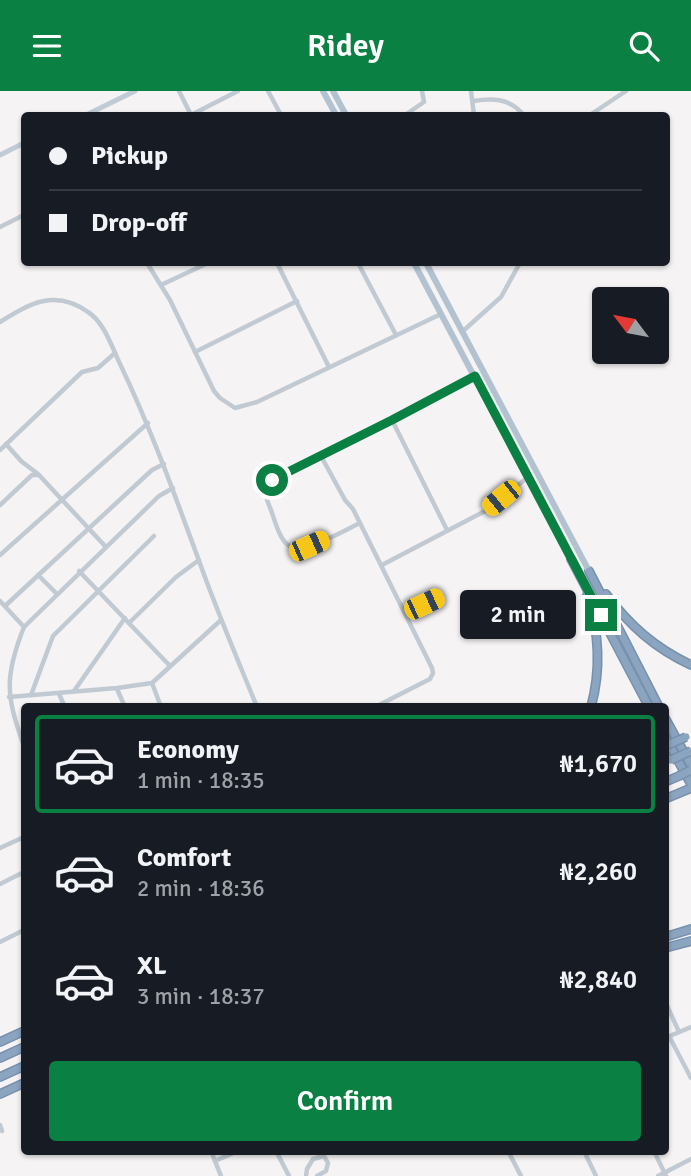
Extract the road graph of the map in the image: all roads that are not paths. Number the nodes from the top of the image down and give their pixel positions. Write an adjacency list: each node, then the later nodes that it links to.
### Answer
1 (135, 91): 11 (street)
2 (179, 91): 12 (street)
3 (238, 91): 13 (street)
4 (268, 91): 14 (street)
5 (323, 91): 15 (main road)
6 (333, 91): 16 (main road)
7 (422, 91): 17 (street)
8 (471, 91): 10 (street)
9 (626, 91): 20 (street)
10 (472, 101): 18 (street); 19 (street)
11 (92, 112)
12 (190, 112)
13 (197, 112)
14 (279, 112)
15 (334, 112)
16 (344, 112)
17 (409, 112)
18 (474, 112)
19 (519, 112)
20 (594, 112)
21 (21, 144): 22 (street)
22 (0, 155)
23 (21, 216): 24 (street)
24 (0, 227)
25 (148, 266): 32 (street)
26 (201, 266): 32 (street)
27 (279, 266): 33 (street)
28 (360, 266): 37 (street)
29 (416, 266): 34 (main road)
30 (428, 266): 36 (main road)
31 (518, 266): 36 (street)
32 (160, 285): 38 (street)
33 (297, 301): 38 (street); 40 (street)
34 (441, 314): 37 (street); 41 (main road)
35 (0, 322): 39 (street)
36 (463, 331): 63 (main road)
37 (396, 335): 40 (street)
38 (195, 352): 40 (street)
39 (115, 353): 43 (street); 44 (street)
40 (329, 367)
41 (475, 376): 42 (street); 49 (main road)
42 (392, 420): 46 (street); 55 (street)
43 (148, 423): 47 (street); 51 (street)
44 (6, 445): 45 (street); 48 (street)
45 (0, 450)
46 (321, 456): 53 (street); 53 (street)
47 (164, 464): 50 (street); 54 (street)
48 (39, 475): 51 (street); 52 (street)
49 (528, 477): 55 (street); 59 (main road)
50 (173, 488): 57 (street); 60 (street)
51 (62, 498): 54 (street); 58 (street)
52 (0, 505)
53 (360, 523): 61 (street)
54 (89, 528): 57 (street); 64 (street)
55 (447, 530): 61 (street)
56 (154, 535): 65 (street)
57 (105, 546): 62 (street)
58 (0, 555)
59 (571, 559): 87 (highway); 88 (highway)
60 (199, 560): 71 (street); 72 (street)
61 (382, 565): 70 (street)
62 (79, 571): 65 (street); 66 (street)
63 (589, 571): 74 (highway); 89 (highway)
64 (38, 575): 66 (street); 69 (street)
65 (98, 591): 72 (street); 80 (street)
66 (57, 594): 73 (street)
67 (442, 596): 70 (street)
68 (0, 601): 69 (street)
69 (5, 606): 73 (street)
70 (406, 613): 86 (street)
71 (222, 619): 75 (street); 85 (street)
72 (127, 620): 75 (street); 78 (street)
73 (24, 627): 81 (street)
74 (691, 665)
75 (170, 666): 76 (street)
76 (152, 683): 77 (street); 84 (street)
77 (117, 688): 78 (street); 83 (street)
78 (73, 692): 79 (street)
79 (59, 694): 80 (street); 82 (street)
80 (31, 695): 81 (street)
81 (9, 697): 92 (street)
82 (63, 703)
83 (123, 703)
84 (160, 703)
85 (255, 703)
86 (383, 703)
87 (592, 703)
88 (647, 703)
89 (657, 703)
90 (669, 726): 97 (highway)
91 (688, 736): 93 (highway, bridge)
92 (21, 737)
93 (669, 744)
94 (669, 745): 100 (highway)
95 (691, 751): 96 (highway, bridge)
96 (669, 762)
97 (691, 765)
98 (691, 770): 99 (highway, bridge)
99 (669, 780)
100 (689, 787): 101 (highway)
101 (669, 797)
102 (21, 838): 103 (street)
103 (0, 848)
104 (21, 874): 105 (street)
105 (0, 884)
106 (691, 929): 108 (highway)
107 (21, 931): 109 (street)
108 (669, 936)
109 (0, 941)
110 (691, 941): 111 (highway)
111 (669, 947)
112 (669, 1010): 114 (street)
113 (691, 1027): 114 (street)
114 (679, 1032): 116 (street)
115 (21, 1035): 118 (highway)
116 (669, 1036)
117 (669, 1040): 123 (street)
118 (0, 1042)
119 (21, 1048): 120 (highway)
120 (0, 1058)
121 (21, 1067): 122 (highway)
122 (0, 1077)
123 (691, 1078)
124 (21, 1084): 125 (highway)
125 (0, 1094)
126 (213, 1155): 133 (street)
127 (229, 1155): 133 (street)
128 (278, 1155): 136 (street)
129 (510, 1155): 139 (street)
130 (586, 1155): 140 (street)
131 (656, 1155): 134 (street)
132 (691, 1159): 134 (street)
133 (215, 1161): 135 (street)
134 (665, 1174): 141 (street)
135 (222, 1176)
136 (289, 1176)
137 (306, 1176): 138 (street)
138 (317, 1176)
139 (521, 1176)
140 (596, 1176)
141 (658, 1176)

